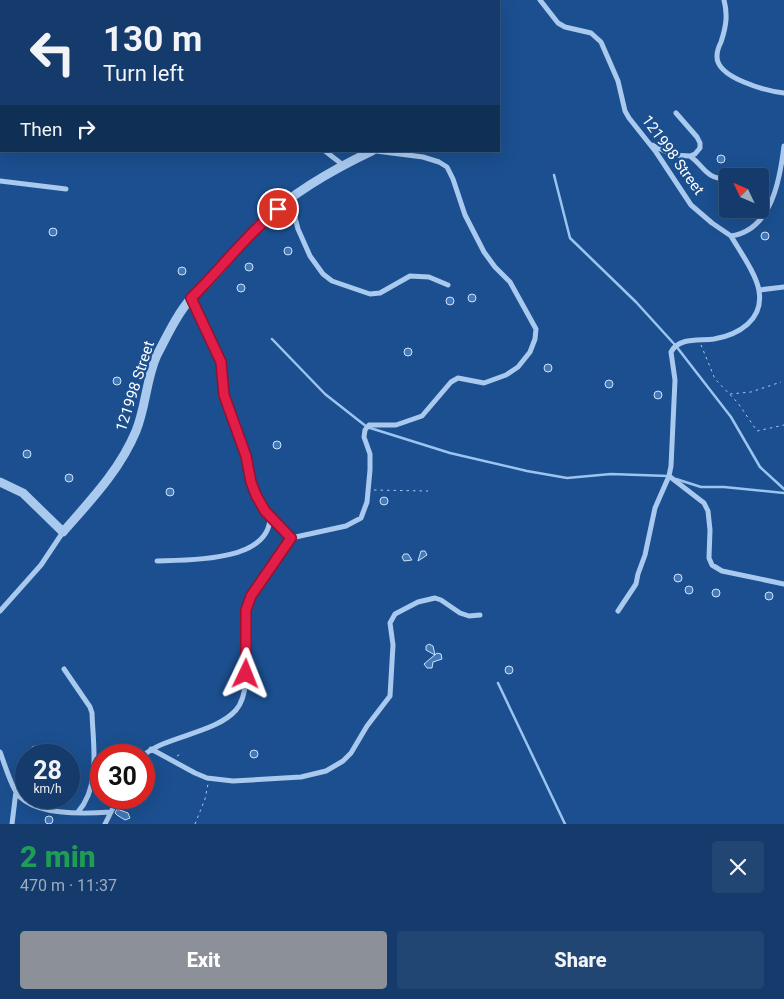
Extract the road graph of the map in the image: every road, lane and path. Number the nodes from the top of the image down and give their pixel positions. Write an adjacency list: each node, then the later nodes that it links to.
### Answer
1 (540, 0): 5 (street, 121998 Street)
2 (724, 0): 3 (street)
3 (784, 93)
4 (676, 113): 10 (street)
5 (648, 143): 10 (street); 16 (street, 121998 Street)
6 (784, 146): 16 (street)
7 (326, 152): 11 (street)
8 (372, 152): 11 (street, 121998 Street)
9 (382, 152): 27 (street)
10 (690, 156): 12 (street)
11 (343, 165): 15 (street, 121998 Street)
12 (719, 178)
13 (0, 181): 14 (street)
14 (66, 189)
15 (290, 199): 17 (street); 20 (street, 121998 Street)
16 (731, 236): 19 (street)
17 (448, 285)
18 (784, 287): 19 (street)
19 (759, 290): 21 (street)
20 (191, 298): 29 (street); 30 (street, 121998 Street)
21 (699, 340): 23 (path); 25 (street)
22 (781, 382): 23 (path)
23 (730, 394): 24 (path)
24 (784, 425)
25 (669, 476): 33 (street); 35 (street)
26 (0, 482): 30 (street)
27 (368, 490): 28 (path); 31 (street)
28 (428, 491)
29 (270, 516): 31 (street); 32 (street)
30 (63, 532): 34 (street)
31 (291, 538): 38 (street)
32 (157, 561)
33 (784, 584)
34 (0, 611)
35 (618, 611)
36 (480, 615): 41 (street)
37 (64, 670): 46 (street)
38 (155, 748)
39 (155, 751): 41 (street)
40 (0, 752): 42 (street)
41 (207, 778): 50 (path)
42 (15, 789)
43 (15, 799): 48 (street)
44 (44, 809): 46 (street)
45 (112, 809): 47 (street)
46 (78, 812): 47 (street)
47 (111, 812): 49 (street)
48 (12, 824)
49 (105, 824)
50 (195, 824)

